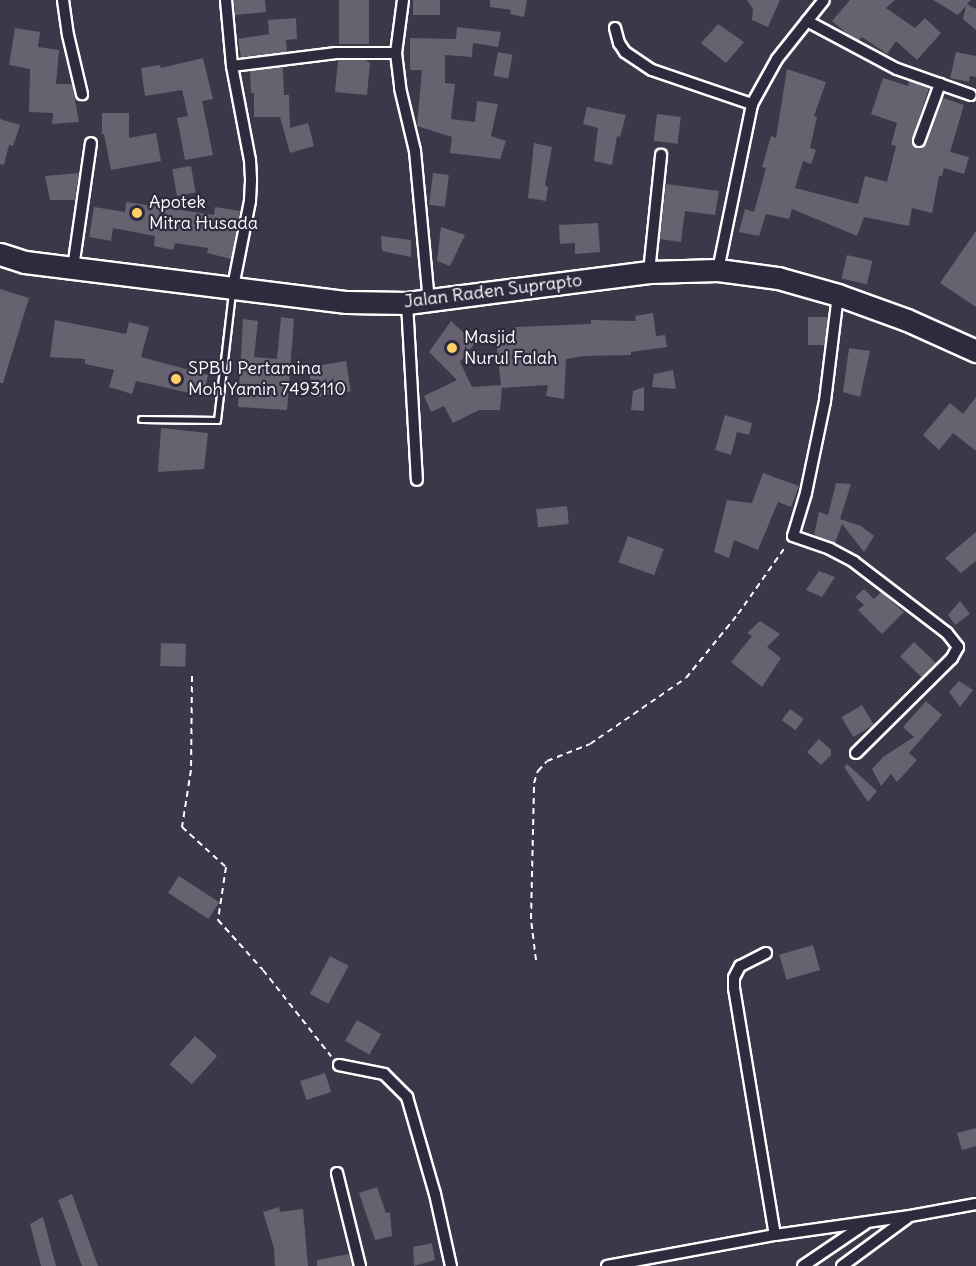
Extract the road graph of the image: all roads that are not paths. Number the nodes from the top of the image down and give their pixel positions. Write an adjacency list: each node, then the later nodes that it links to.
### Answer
1 (63, 0): 10 (street)
2 (226, 0): 8 (street)
3 (403, 0): 7 (street)
4 (824, 0): 5 (street)
5 (807, 21): 9 (street); 12 (street)
6 (615, 27): 12 (street)
7 (396, 53): 8 (street); 22 (street)
8 (232, 66): 20 (street)
9 (940, 84): 11 (street); 13 (street)
10 (82, 94)
11 (971, 95)
12 (752, 105): 18 (street)
13 (919, 141)
14 (91, 143): 17 (street)
15 (661, 155): 19 (street)
16 (0, 254): 17 (highway, Jalan Raden Suprapto)
17 (73, 268): 20 (highway, Jalan Raden Suprapto)
18 (718, 270): 19 (highway, Jalan Raden Suprapto); 21 (highway, Jalan Raden Suprapto)
19 (649, 272): 22 (highway, Jalan Raden Suprapto)
20 (233, 287): 23 (highway, Jalan Raden Suprapto); 25 (lane)
21 (838, 295): 24 (highway, Jalan Raden Suprapto); 27 (street)
22 (429, 301): 23 (highway, Jalan Raden Suprapto)
23 (407, 303): 26 (street)
24 (976, 350)
25 (141, 419)
26 (417, 480)
27 (856, 753)
28 (766, 953): 34 (street)
29 (339, 1065): 36 (street)
30 (337, 1173): 35 (street)
31 (976, 1204): 32 (street)
32 (910, 1216): 33 (street); 39 (street)
33 (868, 1222): 34 (street); 38 (street)
34 (775, 1235): 37 (street)
35 (360, 1266)
36 (451, 1266)
37 (607, 1266)
38 (803, 1266)
39 (842, 1266)

